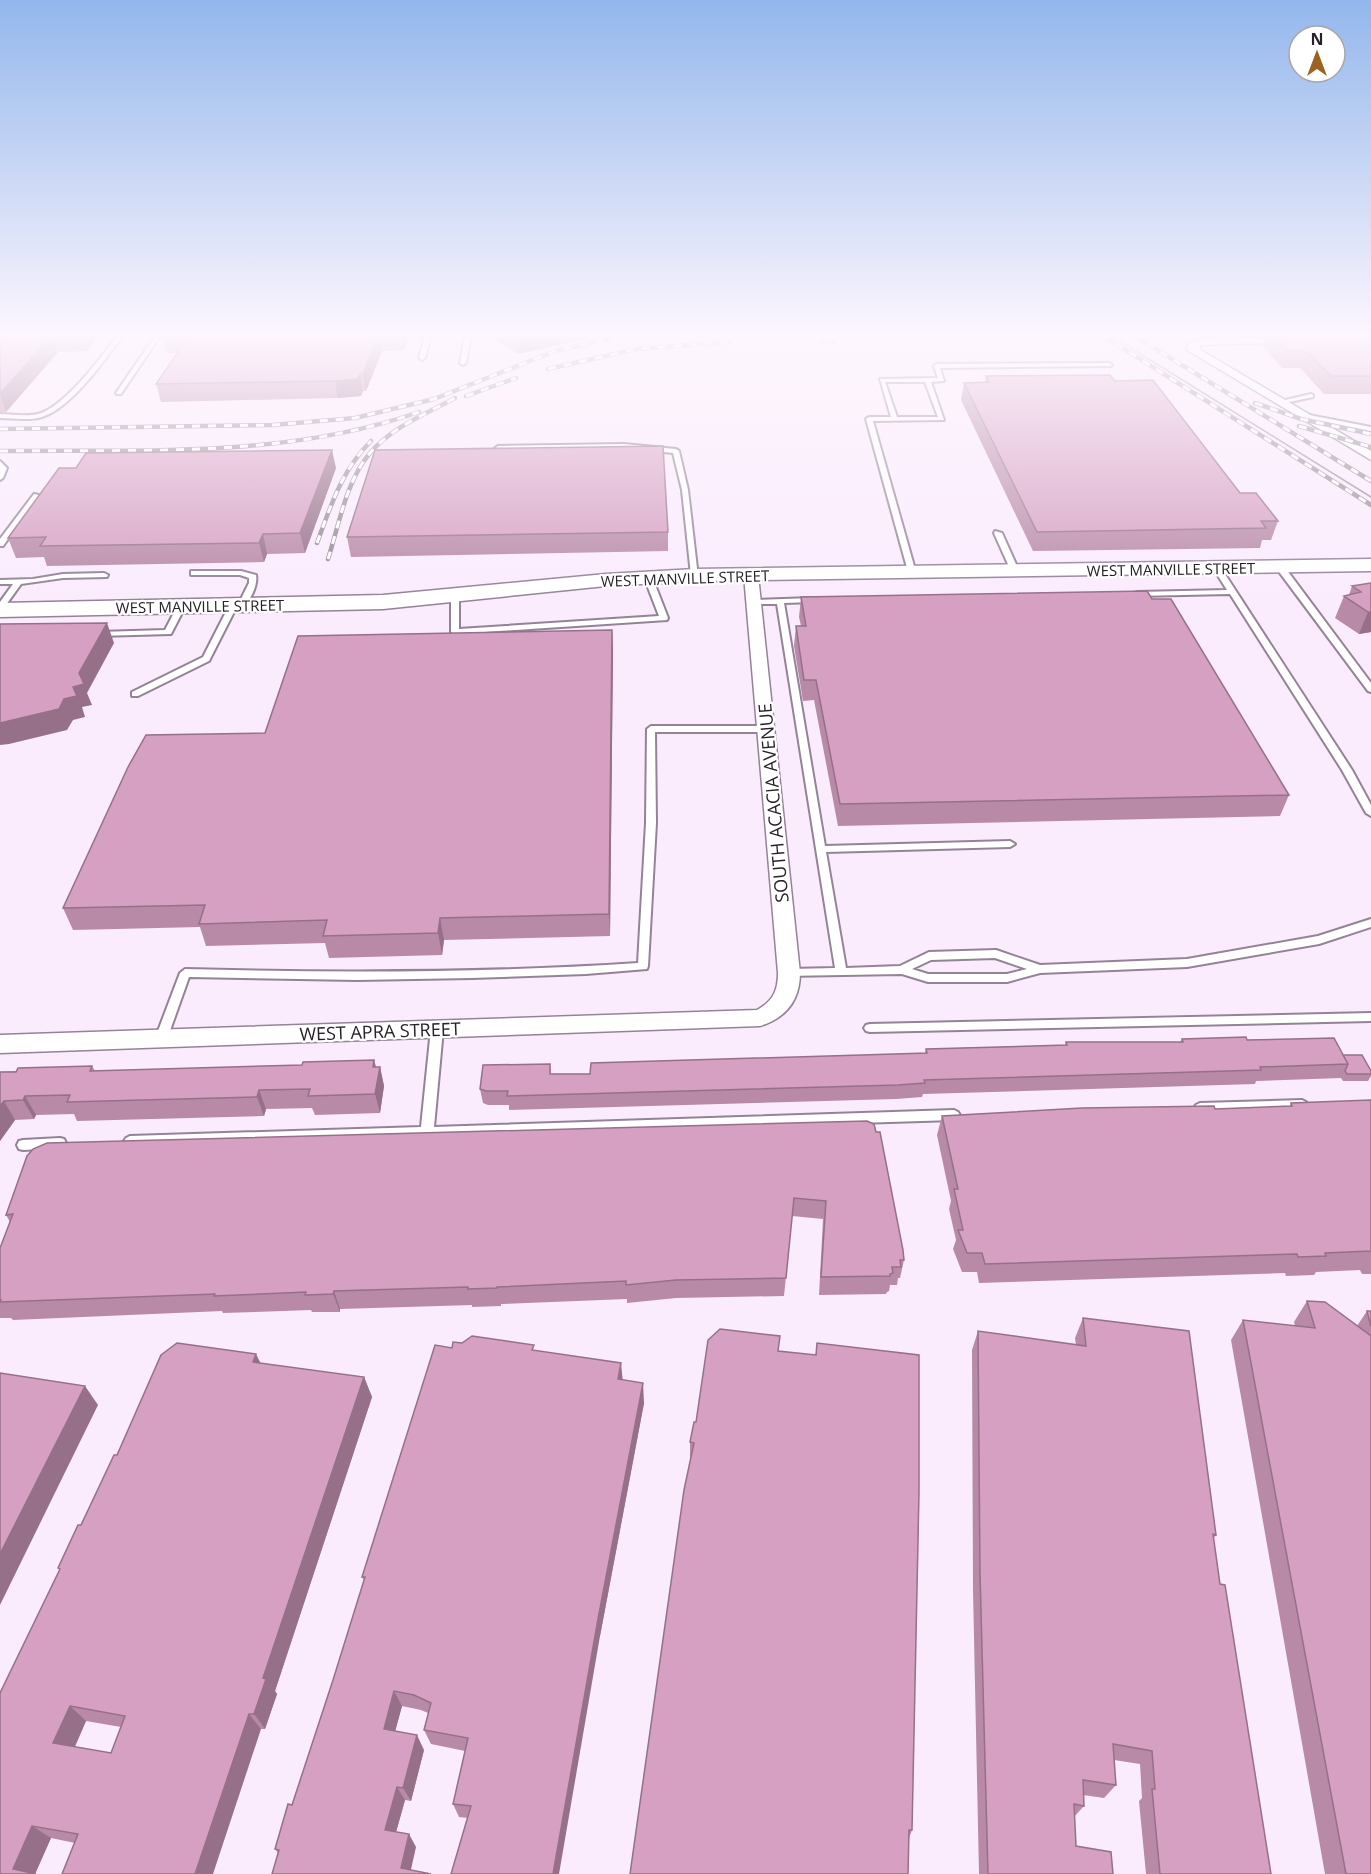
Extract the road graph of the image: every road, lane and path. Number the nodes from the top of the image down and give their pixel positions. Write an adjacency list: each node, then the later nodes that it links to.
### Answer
1 (870, 422): 17 (lane)
2 (1314, 422): 6 (street)
3 (1337, 422): 4 (lane)
4 (1371, 429)
5 (498, 448): 19 (lane)
6 (1371, 456)
7 (0, 463): 8 (lane)
8 (0, 478)
9 (36, 495): 11 (lane)
10 (998, 533): 15 (lane)
11 (0, 544)
12 (1371, 565): 13 (street, WEST MANVILLE STREET)
13 (1280, 567): 14 (street, WEST MANVILLE STREET); 34 (lane)
14 (1217, 568): 15 (street, WEST MANVILLE STREET); 24 (lane)
15 (1015, 571): 17 (street, WEST MANVILLE STREET)
16 (194, 573): 30 (lane)
17 (912, 573): 20 (street, WEST MANVILLE STREET)
18 (104, 575): 23 (lane)
19 (694, 575): 20 (street, WEST MANVILLE STREET); 21 (street, WEST MANVILLE STREET)
20 (751, 575): 29 (street, SOUTH ACACIA AVENUE)
21 (648, 577): 26 (street, WEST MANVILLE STREET); 26 (lane)
22 (0, 582): 23 (lane)
23 (18, 582): 32 (lane)
24 (1233, 592): 25 (lane); 37 (lane)
25 (1127, 594)
26 (455, 596): 30 (street, WEST MANVILLE STREET)
27 (823, 600): 28 (lane)
28 (780, 601): 29 (lane); 39 (lane)
29 (754, 602): 36 (street, SOUTH ACACIA AVENUE)
30 (238, 605): 31 (street, WEST MANVILLE STREET); 35 (lane)
31 (182, 606): 32 (street, WEST MANVILLE STREET); 33 (lane)
32 (0, 608)
33 (85, 635)
34 (1371, 689)
35 (135, 694)
36 (766, 729): 44 (street, SOUTH ACACIA AVENUE); 49 (lane)
37 (1371, 813)
38 (1010, 844): 39 (lane)
39 (821, 849): 43 (lane)
40 (1371, 922): 41 (lane)
41 (1040, 969): 42 (lane); 42 (lane)
42 (902, 970): 43 (lane)
43 (841, 972): 44 (lane)
44 (789, 973): 46 (street, SOUTH ACACIA AVENUE)
45 (1371, 1017): 47 (lane)
46 (760, 1018): 48 (street, WEST APRA STREET)
47 (870, 1028)
48 (437, 1029): 49 (street, WEST APRA STREET); 54 (lane)
49 (161, 1039): 50 (street, WEST APRA STREET)
50 (0, 1044)
51 (1312, 1104): 52 (lane)
52 (1182, 1108)
53 (969, 1115): 54 (lane)
54 (428, 1132): 55 (lane)
55 (118, 1142)
56 (71, 1143): 57 (lane)
57 (23, 1145)

